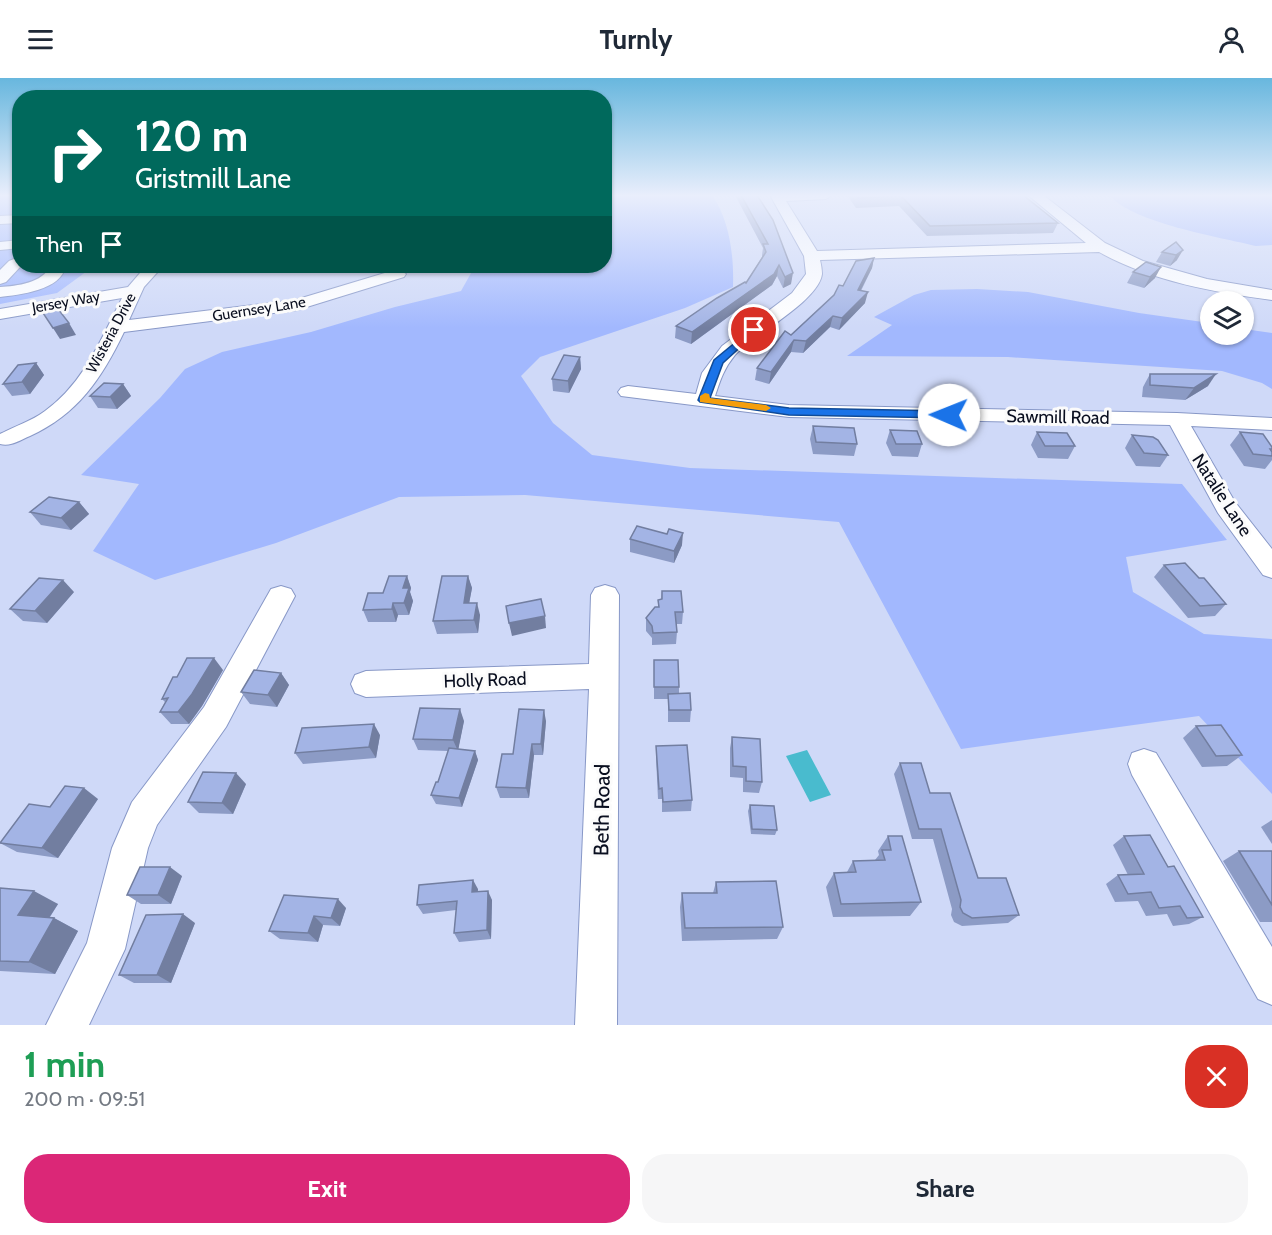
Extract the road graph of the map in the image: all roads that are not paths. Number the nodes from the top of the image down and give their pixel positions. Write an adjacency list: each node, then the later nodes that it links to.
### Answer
1 (802, 239): 4 (street)
2 (1093, 239): 3 (street)
3 (1102, 246): 4 (street); 12 (street)
4 (812, 256): 16 (street)
5 (11, 264): 9 (street)
6 (54, 273): 11 (street)
7 (146, 273): 10 (street, Wisteria Drive)
8 (398, 274): 14 (street, Guernsey Lane)
9 (0, 279)
10 (132, 291): 13 (street, Jersey Way); 14 (street, Wisteria Drive)
11 (0, 292)
12 (1272, 295)
13 (0, 314)
14 (118, 327): 19 (street, Wisteria Drive)
15 (628, 392): 16 (street, Sawmill Road)
16 (704, 400): 17 (street, Sawmill Road)
17 (1177, 419): 18 (street, Sawmill Road); 20 (street, Natalie Lane)
18 (1272, 423)
19 (6, 439)
20 (1272, 568)
21 (604, 595): 23 (street, Beth Road)
22 (281, 596): 27 (street)
23 (604, 676): 24 (street, Holly Road); 28 (street, Beth Road)
24 (366, 684)
25 (1144, 764): 26 (street)
26 (1272, 985)
27 (67, 1025)
28 (596, 1025)

